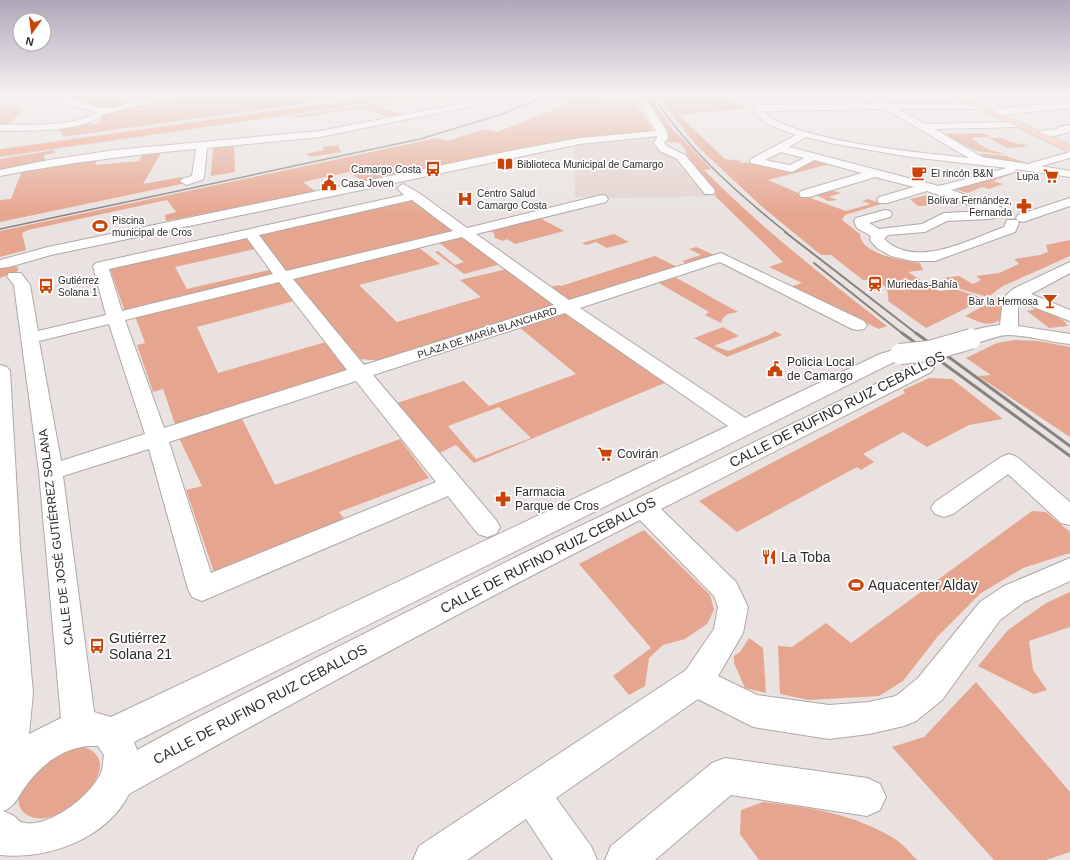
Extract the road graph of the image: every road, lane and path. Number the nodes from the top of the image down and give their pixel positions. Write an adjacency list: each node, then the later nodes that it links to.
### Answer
1 (97, 135): 14 (highway)
2 (124, 135): 17 (highway)
3 (307, 135): 12 (street)
4 (639, 135): 30 (street)
5 (662, 135): 34 (street)
6 (802, 135): 15 (street)
7 (810, 135): 21 (street)
8 (936, 135): 18 (street)
9 (1041, 135): 16 (main road)
10 (1049, 135): 13 (main road)
11 (123, 139): 22 (street)
12 (202, 144): 27 (street); 31 (street)
13 (1070, 145)
14 (0, 148)
15 (780, 148): 20 (street); 20 (street)
16 (1070, 149)
17 (0, 153)
18 (970, 154): 23 (street); 24 (street)
19 (1070, 155): 25 (street)
20 (814, 156): 28 (street)
21 (924, 156): 23 (street); 28 (street)
22 (0, 157)
23 (936, 158): 24 (street)
24 (999, 164): 29 (street)
25 (1030, 166)
26 (1016, 169): 33 (street)
27 (0, 173)
28 (877, 174): 32 (street); 35 (street)
29 (1070, 174)
30 (393, 180): 36 (street, PLAZA DE MARÍA BLANCHARD); 48 (street)
31 (186, 181)
32 (926, 187): 33 (street); 38 (street)
33 (939, 190): 42 (street)
34 (709, 191)
35 (805, 194)
36 (415, 196): 45 (street); 46 (street, PLAZA DE MARÍA BLANCHARD)
37 (602, 199): 46 (street)
38 (883, 200)
39 (1070, 202): 40 (street)
40 (1055, 207): 41 (street); 44 (street)
41 (1070, 212)
42 (995, 213): 44 (street); 47 (street)
43 (885, 214): 47 (street)
44 (1017, 221): 47 (street)
45 (250, 232): 51 (street); 56 (street)
46 (466, 232): 51 (street); 53 (street, PLAZA DE MARÍA BLANCHARD)
47 (879, 234)
48 (87, 244): 50 (street); 50 (street)
49 (1070, 267): 52 (street)
50 (9, 271): 60 (street, CALLE DE JOSÉ GUTIÉRREZ SOLANA)
51 (282, 276): 56 (street); 65 (street)
52 (1019, 292): 54 (street); 55 (street)
53 (566, 306): 57 (street); 65 (street, PLAZA DE MARÍA BLANCHARD); 67 (street)
54 (1010, 309): 58 (street); 59 (street)
55 (1070, 316)
56 (115, 317): 60 (street); 68 (street)
57 (858, 325)
58 (1008, 330): 59 (street); 61 (street)
59 (1048, 335): 62 (street)
60 (30, 338): 69 (street, CALLE DE JOSÉ GUTIÉRREZ SOLANA)
61 (971, 339): 63 (street, CALLE DE RUFINO RUIZ CEBALLOS, bridge); 66 (street, CALLE DE RUFINO RUIZ CEBALLOS, bridge)
62 (1070, 339)
63 (875, 364): 66 (street); 67 (street, CALLE DE RUFINO RUIZ CEBALLOS)
64 (0, 371): 75 (street)
65 (361, 374): 68 (street, PLAZA DE MARÍA BLANCHARD); 70 (street)
66 (904, 378): 67 (street, CALLE DE RUFINO RUIZ CEBALLOS)
67 (749, 435): 71 (street, CALLE DE RUFINO RUIZ CEBALLOS); 78 (street, CALLE DE RUFINO RUIZ CEBALLOS)
68 (157, 438): 69 (street, PLAZA DE MARÍA BLANCHARD); 70 (street)
69 (51, 472): 78 (street, CALLE DE JOSÉ GUTIÉRREZ SOLANA)
70 (452, 486): 74 (street)
71 (643, 507): 77 (street); 79 (street, CALLE DE RUFINO RUIZ CEBALLOS)
72 (944, 508): 73 (street)
73 (1070, 516)
74 (487, 527)
75 (3, 547): 80 (street)
76 (1070, 569): 77 (street)
77 (697, 681): 81 (street)
78 (95, 732): 79 (street, CALLE DE JOSÉ GUTIÉRREZ SOLANA); 80 (street)
79 (116, 781): 84 (street, CALLE DE JOSÉ GUTIÉRREZ SOLANA)
80 (4, 786)
81 (530, 793): 85 (street); 86 (street)
82 (867, 797): 87 (street)
83 (0, 829): 84 (street, CALLE DE JOSÉ GUTIÉRREZ SOLANA)
84 (45, 850)
85 (433, 860)
86 (577, 860)
87 (625, 860)

